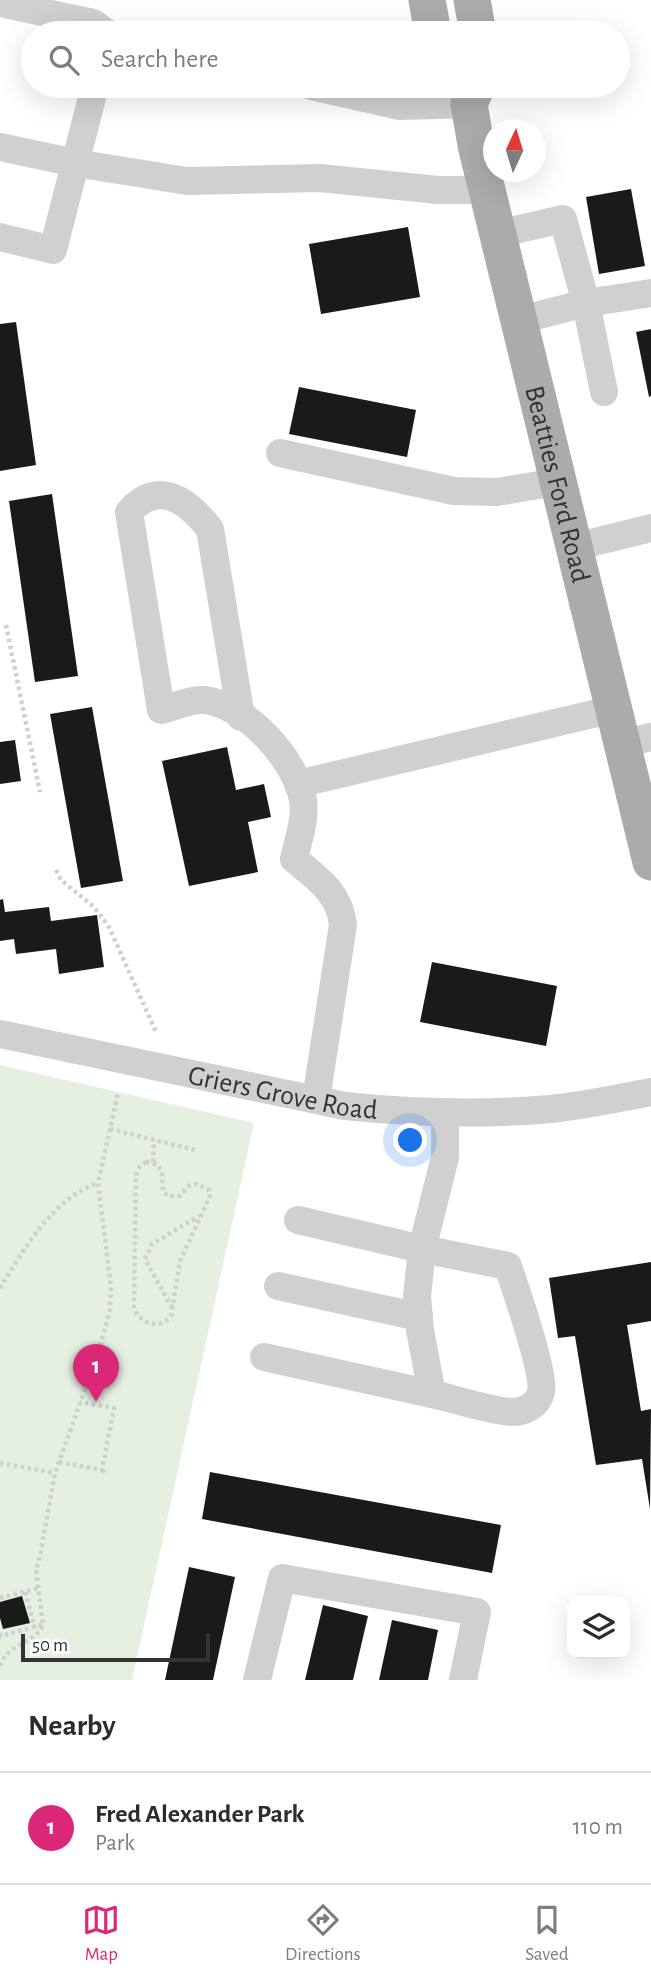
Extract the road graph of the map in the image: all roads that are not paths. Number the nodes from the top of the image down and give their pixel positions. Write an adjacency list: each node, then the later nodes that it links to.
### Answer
1 (427, 0): 5 (main road)
2 (472, 0): 6 (main road)
3 (0, 3): 4 (street)
4 (84, 21)
5 (431, 21)
6 (476, 21)
7 (92, 98): 12 (street)
8 (364, 98): 9 (street)
9 (437, 98)
10 (466, 98): 13 (main road, Beatties Ford Road)
11 (0, 147): 12 (street)
12 (75, 163): 13 (street); 15 (street)
13 (486, 190): 14 (main road, Beatties Ford Road)
14 (497, 234): 17 (street); 18 (main road, Beatties Ford Road)
15 (0, 237)
16 (651, 293): 17 (street)
17 (586, 303): 18 (street); 19 (street)
18 (520, 320): 21 (main road, Beatties Ford Road)
19 (604, 392)
20 (280, 453): 21 (street)
21 (557, 482): 23 (main road, Beatties Ford Road)
22 (651, 528): 23 (street)
23 (574, 547): 24 (main road, Beatties Ford Road)
24 (614, 709): 26 (main road, Beatties Ford Road); 27 (street)
25 (241, 717): 25 (street); 27 (street)
26 (636, 741): 28 (main road, Beatties Ford Road)
27 (298, 784): 31 (street)
28 (651, 862)
29 (0, 1034): 31 (street, Griers Grove Road)
30 (651, 1092): 32 (street, Griers Grove Road)
31 (317, 1099): 32 (street, Griers Grove Road)
32 (445, 1112): 34 (street)
33 (298, 1220): 34 (street)
34 (422, 1248): 36 (street); 38 (street)
35 (278, 1286): 36 (street)
36 (419, 1317): 38 (street)
37 (264, 1357): 38 (street)
38 (432, 1394)
39 (257, 1680): 40 (street)
40 (463, 1680)

